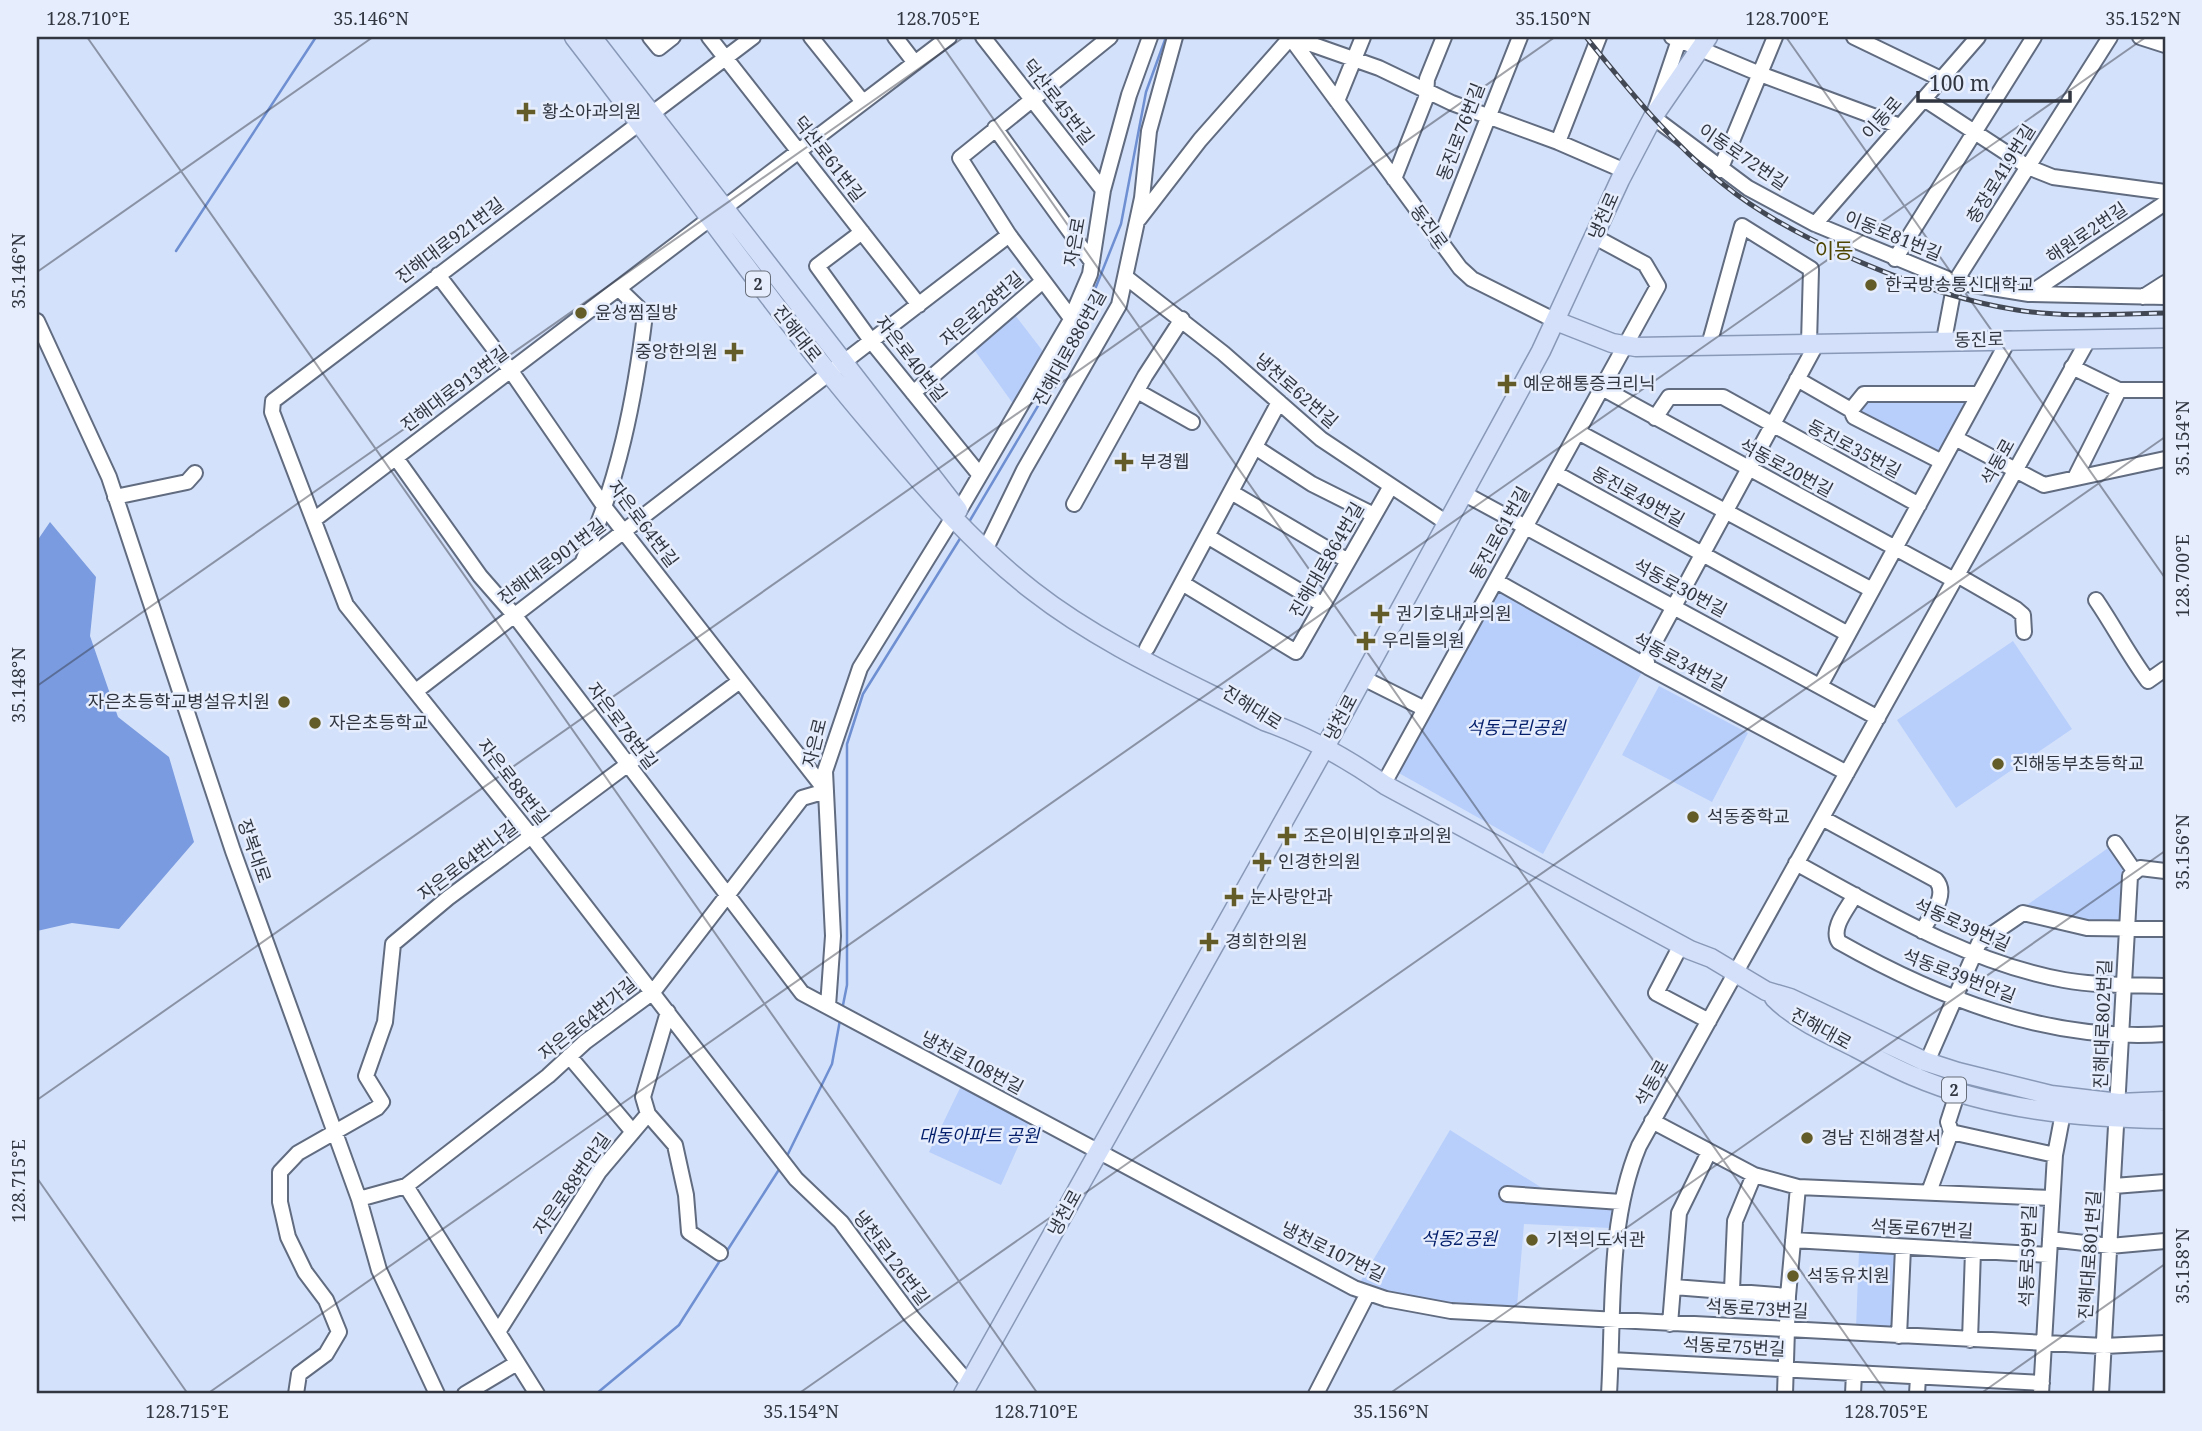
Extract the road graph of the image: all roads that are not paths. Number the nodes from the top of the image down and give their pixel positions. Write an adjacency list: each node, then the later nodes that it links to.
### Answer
1 (574, 37): 39 (main road, 진해대로 / 2)
2 (592, 37): 39 (main road, 진해대로 / 2)
3 (673, 37): 25 (street)
4 (709, 37): 28 (street, 덕산로61번길)
5 (753, 37): 28 (street, 진해대로921번길)
6 (811, 37): 37 (street)
7 (895, 37): 30 (street)
8 (949, 37): 30 (street, 진해대로913번길)
9 (983, 37): 34 (street, 덕산로45번길)
10 (1110, 37): 34 (street)
11 (1150, 37): 50 (street, 자은로)
12 (1175, 37): 55 (street, 진해대로886번길)
13 (1291, 37): 29 (street); 36 (street, 동진로); 55 (street)
14 (1363, 37): 29 (street)
15 (1444, 37): 33 (street)
16 (1520, 37): 40 (street, 동진로76번길)
17 (1599, 37): 44 (street)
18 (1775, 37): 31 (street)
19 (1854, 37): 32 (street)
20 (1978, 37): 32 (street, 이동로)
21 (2034, 37): 43 (street)
22 (2110, 37): 46 (street, 충장로419번길)
23 (2140, 37): 27 (street)
24 (1677, 38): 26 (street); 38 (street)
25 (655, 42)
26 (1704, 43): 31 (street); 38 (main road, 냉천로)
27 (2165, 45)
28 (725, 57): 39 (street, 진해대로921번길); 45 (street, 덕산로61번길)
29 (1354, 60): 33 (street); 36 (street)
30 (915, 63): 37 (street, 진해대로913번길)
31 (1760, 74): 41 (street); 47 (street)
32 (1941, 79): 35 (street, 이동로)
33 (1426, 93): 40 (street); 49 (street)
34 (1031, 99): 42 (street); 50 (street, 덕산로45번길)
35 (1924, 99): 41 (street, 이동로); 43 (street)
36 (1337, 101): 49 (street, 동진로)
37 (863, 102): 45 (street, 진해대로913번길)
38 (1653, 117): 47 (street, 이동로72번길); 48 (main road, 냉천로)
39 (644, 118): 53 (main road, 진해대로 / 2); 54 (main road, 진해대로 / 2); 63 (street, 진해대로921번길)
40 (1487, 118): 44 (street); 60 (street, 동진로76번길)
41 (1900, 126): 56 (street, 이동로)
42 (995, 128): 58 (street, 자은로28번길); 62 (street)
43 (1974, 131): 46 (street); 61 (street)
44 (1558, 142): 48 (street)
45 (799, 152): 53 (street, 진해대로913번길); 57 (street, 덕산로61번길)
46 (2028, 167): 51 (street); 66 (street, 충장로419번길)
47 (1720, 170): 56 (street, 이동로72번길)
48 (1625, 171): 59 (main road, 냉천로)
49 (1394, 179): 60 (street, 동진로)
50 (1103, 190): 62 (street, 자은로)
51 (2165, 192)
52 (2165, 203): 69 (street, 해원로2번길)
53 (724, 209): 54 (street, 진해대로913번길); 85 (main road, 진해대로 / 2)
54 (709, 220): 68 (street, 진해대로913번길); 88 (main road, 진해대로 / 2)
55 (1136, 222): 64 (street, 진해대로886번길)
56 (1815, 225): 61 (street, 이동로81번길)
57 (862, 232): 72 (street, 덕산로61번길); 81 (street, 자은로40번길)
58 (1009, 235): 65 (street, 자은로28번길); 72 (street, 진해대로901번길)
59 (1595, 237): 76 (main road, 냉천로); 83 (street)
60 (1439, 242): 76 (street, 동진로)
61 (1895, 259): 66 (street, 이동로81번길)
62 (1092, 262): 73 (street, 자은로)
63 (438, 275): 87 (street, 자은로64번길); 96 (street, 진해대로921번길)
64 (1127, 278): 74 (street, 냉천로62번길); 129 (street, 진해대로886번길)
65 (1043, 281): 73 (street, 자은로28번길); 94 (street, 자은로28번길)
66 (1955, 282): 69 (street, 이동로81번길); 78 (street, 충장로419번길)
67 (2165, 283): 70 (street)
68 (619, 289): 87 (street, 진해대로913번길); 120 (street)
69 (2029, 294): 70 (street, 이동로81번길)
70 (2142, 298): 71 (street, 이동로81번길)
71 (2165, 298)
72 (919, 305): 81 (street, 진해대로901번길)
73 (1072, 318): 112 (street, 자은로)
74 (1182, 320): 93 (street); 97 (street, 냉천로62번길)
75 (37, 321): 117 (street, 장복대로)
76 (1556, 321): 83 (main road, 동진로); 116 (main road, 냉천로)
77 (2165, 338): 80 (main road, 동진로)
78 (1944, 340): 79 (main road, 동진로); 82 (main road, 동진로)
79 (2009, 340): 80 (main road, 동진로); 95 (street)
80 (2088, 340): 86 (street, 석동로)
81 (872, 342): 85 (street, 진해대로901번길); 94 (street, 자은로40번길)
82 (1813, 343): 84 (main road, 동진로); 84 (street); 89 (street)
83 (1626, 345): 84 (main road, 동진로); 90 (street, 동진로61번길)
84 (1709, 345)
85 (845, 362): 88 (street, 진해대로901번길); 122 (main road, 진해대로 / 2)
86 (2072, 367): 91 (street); 109 (street, 석동로)
87 (511, 371): 105 (street, 진해대로913번길); 120 (street, 자은로64번길)
88 (829, 374): 122 (main road, 진해대로 / 2); 127 (street, 진해대로901번길)
89 (1797, 379): 98 (street, 동진로35번길); 101 (street)
90 (1602, 388): 99 (street, 석동로20번길); 102 (street, 동진로61번길)
91 (2119, 390): 92 (street); 113 (street)
92 (2165, 390)
93 (1137, 391): 100 (street); 118 (street)
94 (913, 393): 112 (street, 자은로40번길)
95 (1979, 394): 98 (street, 동진로35번길); 103 (street)
96 (272, 401): 124 (street, 자은로88번길)
97 (1279, 402): 104 (street); 114 (street, 냉천로62번길)
98 (1851, 410): 107 (street, 동진로35번길)
99 (1655, 418): 101 (street); 108 (street, 석동로20번길)
100 (1192, 422)
101 (1771, 426): 108 (street); 119 (street, 동진로35번길)
102 (1578, 432): 111 (street, 동진로61번길); 121 (street, 동진로49번길)
103 (1955, 438): 107 (street); 109 (street)
104 (1255, 447): 115 (street); 123 (street)
105 (396, 458): 124 (street, 진해대로913번길); 141 (street, 자은로78번길)
106 (2165, 458): 113 (street)
107 (1942, 462): 119 (street)
108 (1748, 470): 121 (street); 130 (street, 석동로20번길)
109 (2015, 471): 113 (street); 134 (street, 석동로)
110 (195, 473): 117 (street)
111 (1555, 473): 126 (street, 동진로61번길); 131 (street, 동진로49번길)
112 (979, 474): 122 (street, 자은로)
113 (2075, 478)
114 (1391, 486): 123 (street, 진해대로864번길); 125 (street, 냉천로62번길)
115 (1231, 492): 128 (street); 132 (street)
116 (1463, 493): 125 (main road, 냉천로); 126 (street, 석동로30번길)
117 (115, 497): 194 (street, 장복대로)
118 (1074, 504)
119 (1919, 505): 130 (street)
120 (606, 509): 127 (street, 자은로64번길); 133 (street)
121 (1724, 513): 131 (street); 137 (street)
122 (957, 516): 129 (main road, 2); 159 (street, 자은로)
123 (1374, 516): 132 (street, 진해대로864번길)
124 (314, 519): 150 (street, 자은로88번길)
125 (1447, 523): 147 (main road, 냉천로)
126 (1526, 527): 135 (street, 동진로61번길); 140 (street, 석동로30번길)
127 (624, 532): 133 (street, 진해대로901번길); 148 (street, 자은로64번길)
128 (1207, 536): 136 (street); 139 (street)
129 (980, 537): 144 (main road, 진해대로 / 2); 153 (main road, 진해대로 / 2)
130 (1895, 548): 134 (street, 석동로20번길); 137 (street)
131 (1702, 555): 140 (street); 143 (street)
132 (1349, 561): 139 (street, 진해대로864번길)
133 (581, 565): 141 (street, 진해대로901번길)
134 (1956, 577): 142 (street); 152 (street, 석동로)
135 (1496, 581): 145 (street, 석동로34번길); 151 (street, 동진로61번길)
136 (1182, 583): 139 (street, 진해대로864번길); 144 (street)
137 (1872, 590): 143 (street)
138 (2096, 600): 146 (street)
139 (1323, 605)
140 (1674, 607): 145 (street); 149 (street, 석동로30번길)
141 (514, 616): 150 (street, 진해대로901번길); 155 (street, 자은로78번길)
142 (2025, 632)
143 (1848, 634): 149 (street)
144 (1147, 648): 153 (main road, 진해대로 / 2)
145 (1648, 667): 157 (street, 석동로34번길)
146 (2165, 669)
147 (1363, 678): 151 (street); 154 (main road, 냉천로)
148 (740, 681): 155 (street, 자은로64번나길); 159 (street, 자은로64번길)
149 (1820, 686): 152 (street, 석동로30번길)
150 (416, 691): 161 (street, 자은로88번길)
151 (1425, 709): 158 (street, 동진로61번길)
152 (1878, 718): 157 (street, 석동로)
153 (1288, 729): 154 (main road, 2)
154 (1324, 749): 156 (main road, 2); 197 (main road, 냉천로)
155 (628, 765): 161 (street, 자은로64번나길); 166 (street, 자은로78번길)
156 (1360, 767): 158 (main road, 2); 171 (main road, 2)
157 (1847, 773): 160 (street, 석동로)
158 (1388, 776): 173 (main road, 2)
159 (826, 791): 166 (street, 자은로64번가길); 180 (street, 자은로)
160 (1822, 818): 163 (street, 석동로); 169 (street)
161 (532, 837): 178 (street, 자은로88번길); 194 (street, 자은로64번나길)
162 (2115, 843): 165 (street)
163 (1797, 863): 167 (street, 석동로39번길); 174 (street, 석동로)
164 (2165, 871): 165 (street)
165 (2135, 872): 170 (street, 진해대로802번길)
166 (727, 895): 178 (street, 자은로64번가길); 180 (street, 자은로78번길)
167 (1855, 895): 169 (street, 석동로39번길); 179 (street, 석동로39번안길)
168 (2165, 929): 170 (street)
169 (1922, 930): 172 (street, 석동로39번길)
170 (2125, 931): 172 (street); 175 (street, 진해대로802번길)
171 (1681, 945): 173 (main road, 2); 182 (street)
172 (1975, 956): 175 (street, 석동로39번길); 179 (street)
173 (1712, 958): 174 (main road, 2)
174 (1735, 972): 177 (main road, 2); 182 (street, 석동로)
175 (2123, 985): 176 (street, 석동로39번길); 184 (street, 진해대로802번길)
176 (2165, 986)
177 (1766, 991): 186 (main road, 진해대로 / 2); 187 (main road, 진해대로 / 2)
178 (653, 992): 181 (street, 자은로88번길); 185 (street, 자은로64번가길)
179 (1957, 999): 184 (street, 석동로39번안길); 186 (street)
180 (828, 1006): 197 (street, 냉천로108번길)
181 (668, 1013): 191 (street); 200 (street, 자은로88번길)
182 (1709, 1021): 193 (street, 석동로)
183 (2165, 1034): 184 (street, 석동로39번안길)
184 (2120, 1037): 189 (street, 진해대로802번길)
185 (569, 1056): 195 (street); 203 (street, 자은로64번가길)
186 (1927, 1062): 189 (main road, 진해대로 / 2)
187 (1958, 1091): 190 (main road, 진해대로 / 2); 196 (street)
188 (2165, 1101): 189 (main road, 진해대로 / 2)
189 (2119, 1110): 190 (main road, 진해대로 / 2); 192 (main road, 진해대로 / 2); 205 (street, 진해대로801번길)
190 (2063, 1113): 199 (street)
191 (648, 1114): 195 (street, 자은로88번안길); 217 (street)
192 (2165, 1119)
193 (1653, 1121): 198 (street, 석동로59번길); 210 (street, 석동로)
194 (334, 1130): 209 (street, 장복대로); 240 (street)
195 (633, 1132): 226 (street, 자은로88번안길)
196 (1951, 1132): 199 (street); 206 (street)
197 (1099, 1152): 221 (street, 냉천로107번길); 238 (main road, 냉천로)
198 (1709, 1152): 201 (street, 석동로59번길); 219 (street)
199 (2055, 1155): 208 (street)
200 (783, 1164): 238 (street, 냉천로126번길)
201 (1754, 1175): 204 (street, 석동로59번길); 220 (street)
202 (2165, 1182): 205 (street)
203 (407, 1186): 209 (street, 자은로64번가길); 226 (street)
204 (1798, 1186): 206 (street, 석동로59번길); 212 (street)
205 (2114, 1186): 214 (street, 진해대로801번길)
206 (1929, 1192): 208 (street, 석동로59번길)
207 (1507, 1194): 210 (street)
208 (2052, 1198): 211 (street, 석동로59번길)
209 (359, 1199): 241 (street, 장복대로)
210 (1621, 1202): 223 (street, 석동로)
211 (2050, 1239): 214 (street); 218 (street, 석동로59번길)
212 (1793, 1240): 215 (street, 석동로67번길); 222 (street)
213 (2165, 1241): 214 (street)
214 (2110, 1246): 231 (street, 진해대로801번길)
215 (1903, 1248): 216 (street, 석동로67번길); 227 (street)
216 (1973, 1251): 218 (street, 석동로67번길); 228 (street)
217 (720, 1253)
218 (2049, 1255): 229 (street, 석동로59번길)
219 (1675, 1287): 220 (street); 224 (street)
220 (1732, 1290): 222 (street)
221 (1368, 1293): 223 (street, 냉천로107번길); 244 (street)
222 (1788, 1296): 225 (street)
223 (1613, 1321): 224 (street, 석동로73번길); 232 (street, 석동로)
224 (1670, 1324): 225 (street, 석동로73번길)
225 (1789, 1330): 227 (street, 석동로73번길); 234 (street)
226 (498, 1332): 233 (street)
227 (1899, 1336): 228 (street, 석동로73번길)
228 (1970, 1340): 229 (street, 석동로73번길)
229 (2044, 1343): 231 (street, 석동로73번길); 239 (street, 석동로59번길)
230 (2165, 1343): 231 (street, 석동로73번길)
231 (2104, 1346): 249 (street, 진해대로801번길)
232 (1611, 1360): 234 (street, 석동로75번길); 245 (street, 석동로)
233 (517, 1363): 242 (street); 243 (street)
234 (1786, 1370): 235 (street, 석동로75번길); 246 (street)
235 (1854, 1373): 236 (street, 석동로75번길); 247 (street)
236 (1918, 1377): 237 (street, 석동로75번길); 248 (street)
237 (1980, 1387): 239 (street, 석동로75번길)
238 (966, 1389)
239 (2042, 1389)
240 (296, 1394)
241 (437, 1394)
242 (465, 1394)
243 (537, 1394)
244 (1316, 1394)
245 (1609, 1394)
246 (1785, 1394)
247 (1853, 1394)
248 (1917, 1394)
249 (2101, 1394)

